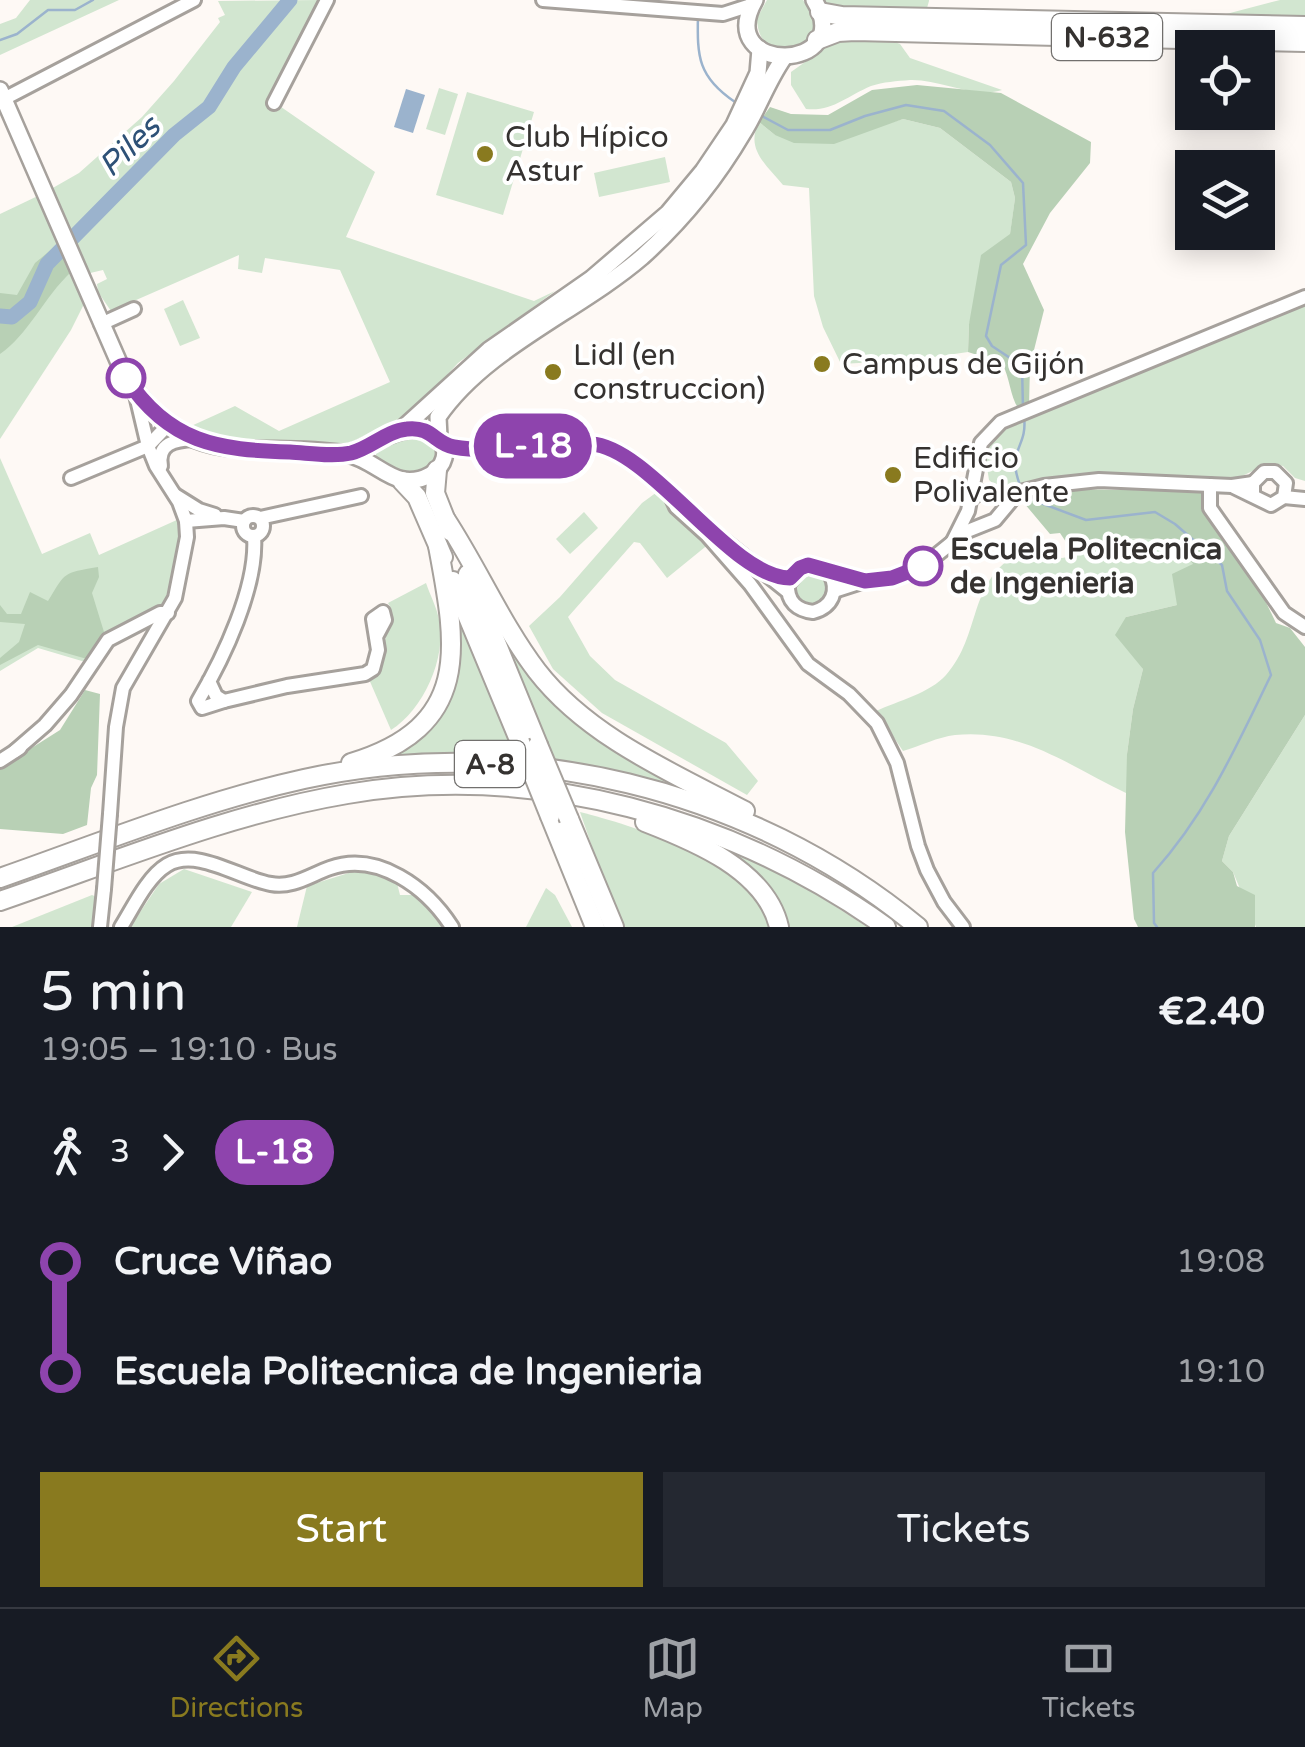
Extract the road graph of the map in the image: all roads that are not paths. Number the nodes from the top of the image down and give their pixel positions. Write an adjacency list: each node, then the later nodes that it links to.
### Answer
1 (327, 0): 15 (street)
2 (542, 0): 6 (street)
3 (190, 2): 14 (street)
4 (753, 3): 6 (street); 8 (main road)
5 (817, 6): 7 (highway, N-632); 9 (main road, N-632)
6 (721, 14): 8 (street)
7 (1305, 26)
8 (748, 28): 11 (main road)
9 (816, 40): 10 (highway, N-632); 12 (main road, N-632)
10 (1305, 42)
11 (760, 49): 12 (main road); 13 (main road)
12 (783, 58): 13 (main road)
13 (760, 88): 16 (main road)
14 (1, 97): 19 (main road)
15 (274, 102)
16 (739, 128): 22 (main road); 25 (main road)
17 (1305, 297): 29 (street)
18 (134, 309): 19 (street)
19 (101, 324): 20 (main road)
20 (135, 391): 21 (main road); 27 (street)
21 (168, 424): 24 (main road); 27 (street)
22 (402, 429): 23 (main road); 25 (main road)
23 (383, 438): 28 (main road); 31 (main road)
24 (194, 439): 27 (street); 28 (main road)
25 (441, 440): 26 (street); 30 (main road)
26 (478, 449): 30 (street); 42 (street)
27 (153, 450): 32 (street); 35 (street)
28 (348, 454): 31 (main road)
29 (976, 465): 38 (street); 44 (street)
30 (441, 466): 33 (main road); 50 (highway)
31 (381, 471): 33 (main road)
32 (71, 478)
33 (402, 481): 57 (highway)
34 (1210, 485): 36 (street); 40 (street); 64 (street)
35 (169, 488): 46 (street); 47 (street)
36 (1253, 488): 39 (street); 39 (street)
37 (1305, 489): 39 (street)
38 (990, 493): 40 (street); 44 (street); 45 (street)
39 (1285, 493): 43 (street)
40 (1017, 494): 45 (street)
41 (361, 496): 49 (street)
42 (671, 496): 56 (street); 58 (street)
43 (1305, 499)
44 (970, 504): 52 (street); 54 (street)
45 (1000, 510): 52 (street)
46 (205, 512): 47 (street); 48 (street)
47 (185, 518): 48 (street); 55 (street)
48 (224, 518): 51 (street); 55 (street)
49 (260, 518): 51 (street); 53 (street)
50 (446, 520): 66 (highway); 80 (highway)
51 (244, 521): 53 (street)
52 (981, 524): 54 (street)
53 (254, 536): 65 (street)
54 (952, 543): 60 (street)
55 (186, 544): 63 (street)
56 (727, 544): 58 (street); 61 (street)
57 (438, 546): 66 (highway); 69 (highway)
58 (734, 566): 81 (street)
59 (830, 574): 60 (street); 61 (street); 62 (street)
60 (865, 581): 62 (street)
61 (788, 584): 62 (street)
62 (834, 592)
63 (168, 613): 67 (street); 71 (street, bridge)
64 (1305, 627)
65 (376, 635)
66 (529, 743): 76 (highway, bridge); 77 (highway, bridge)
67 (0, 761)
68 (574, 797): 72 (highway, A-8); 78 (highway); 79 (highway, A-8)
69 (143, 828): 70 (highway, A-8); 80 (highway, A-8)
70 (0, 878)
71 (104, 889): 73 (street); 74 (street)
72 (0, 902)
73 (115, 920): 74 (street); 75 (street)
74 (102, 927)
75 (452, 927)
76 (595, 927)
77 (614, 927)
78 (778, 927)
79 (886, 927)
80 (922, 927)
81 (963, 927)

